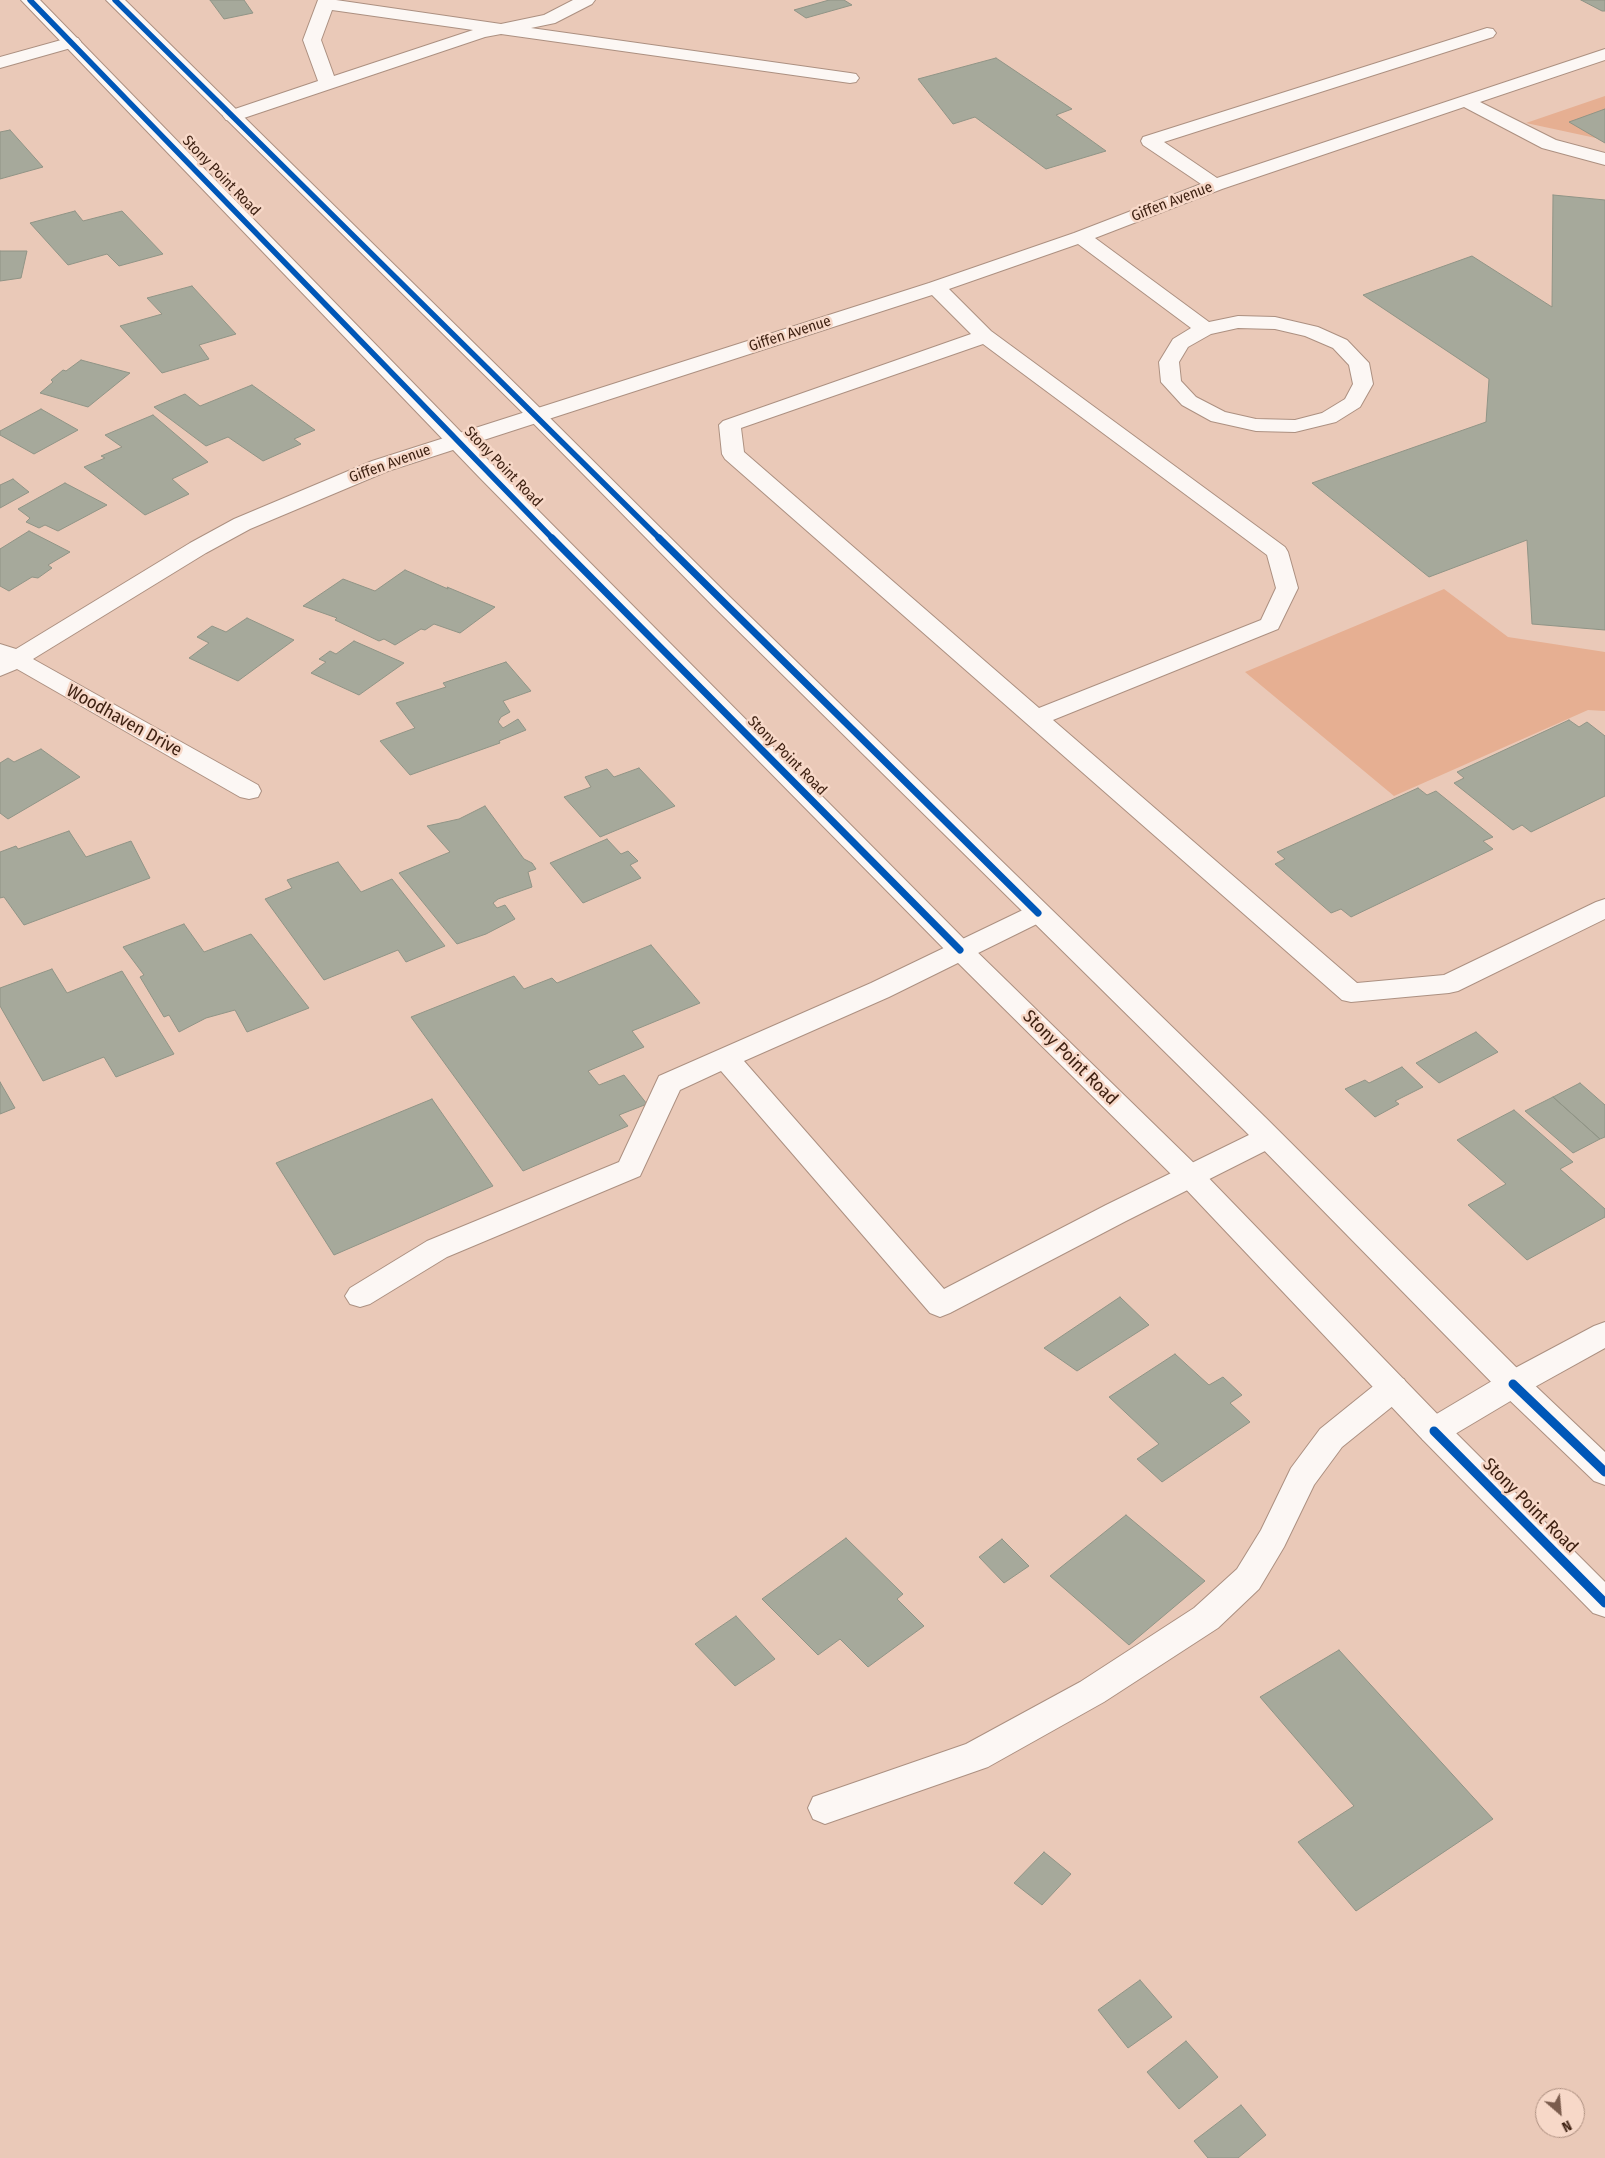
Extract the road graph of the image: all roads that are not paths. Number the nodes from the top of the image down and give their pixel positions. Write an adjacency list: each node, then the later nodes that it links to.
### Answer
1 (30, 0): 7 (main road, Stony Point Road)
2 (115, 0): 13 (main road)
3 (586, 0): 5 (main road)
4 (326, 2): 5 (main road); 11 (main road)
5 (503, 29): 10 (main road); 11 (main road)
6 (1487, 33): 15 (main road)
7 (72, 42): 9 (main road); 21 (main road, Stony Point Road)
8 (1605, 54): 12 (main road, Giffen Avenue)
9 (0, 63)
10 (850, 78)
11 (328, 84): 13 (main road)
12 (1465, 101): 14 (main road); 15 (main road, Giffen Avenue)
13 (232, 116): 20 (main road)
14 (1605, 159)
15 (1215, 185): 16 (main road, Giffen Avenue)
16 (1081, 237): 17 (main road, Giffen Avenue); 18 (main road)
17 (936, 287): 19 (main road); 20 (main road, Giffen Avenue)
18 (1205, 329): 18 (main road)
19 (980, 332): 23 (main road); 23 (main road)
20 (536, 415): 21 (main road, Giffen Avenue); 26 (main road)
21 (457, 440): 22 (main road, Giffen Avenue); 27 (main road, Stony Point Road)
22 (5, 660): 24 (main road, Woodhaven Drive)
23 (1036, 718): 25 (main road)
24 (249, 791)
25 (1605, 908)
26 (1038, 913): 27 (main road); 29 (main road)
27 (960, 950): 28 (main road); 30 (main road, Stony Point Road)
28 (725, 1058): 30 (main road); 31 (main road)
29 (1268, 1138): 30 (main road); 33 (main road)
30 (1190, 1176): 34 (main road, Stony Point Road)
31 (360, 1296)
32 (1605, 1334): 33 (main road)
33 (1513, 1384): 35 (main road); 36 (main road)
34 (1393, 1388): 35 (main road, Stony Point Road); 38 (main road)
35 (1434, 1431): 37 (main road, Stony Point Road)
36 (1605, 1472)
37 (1605, 1603)
38 (825, 1808)

